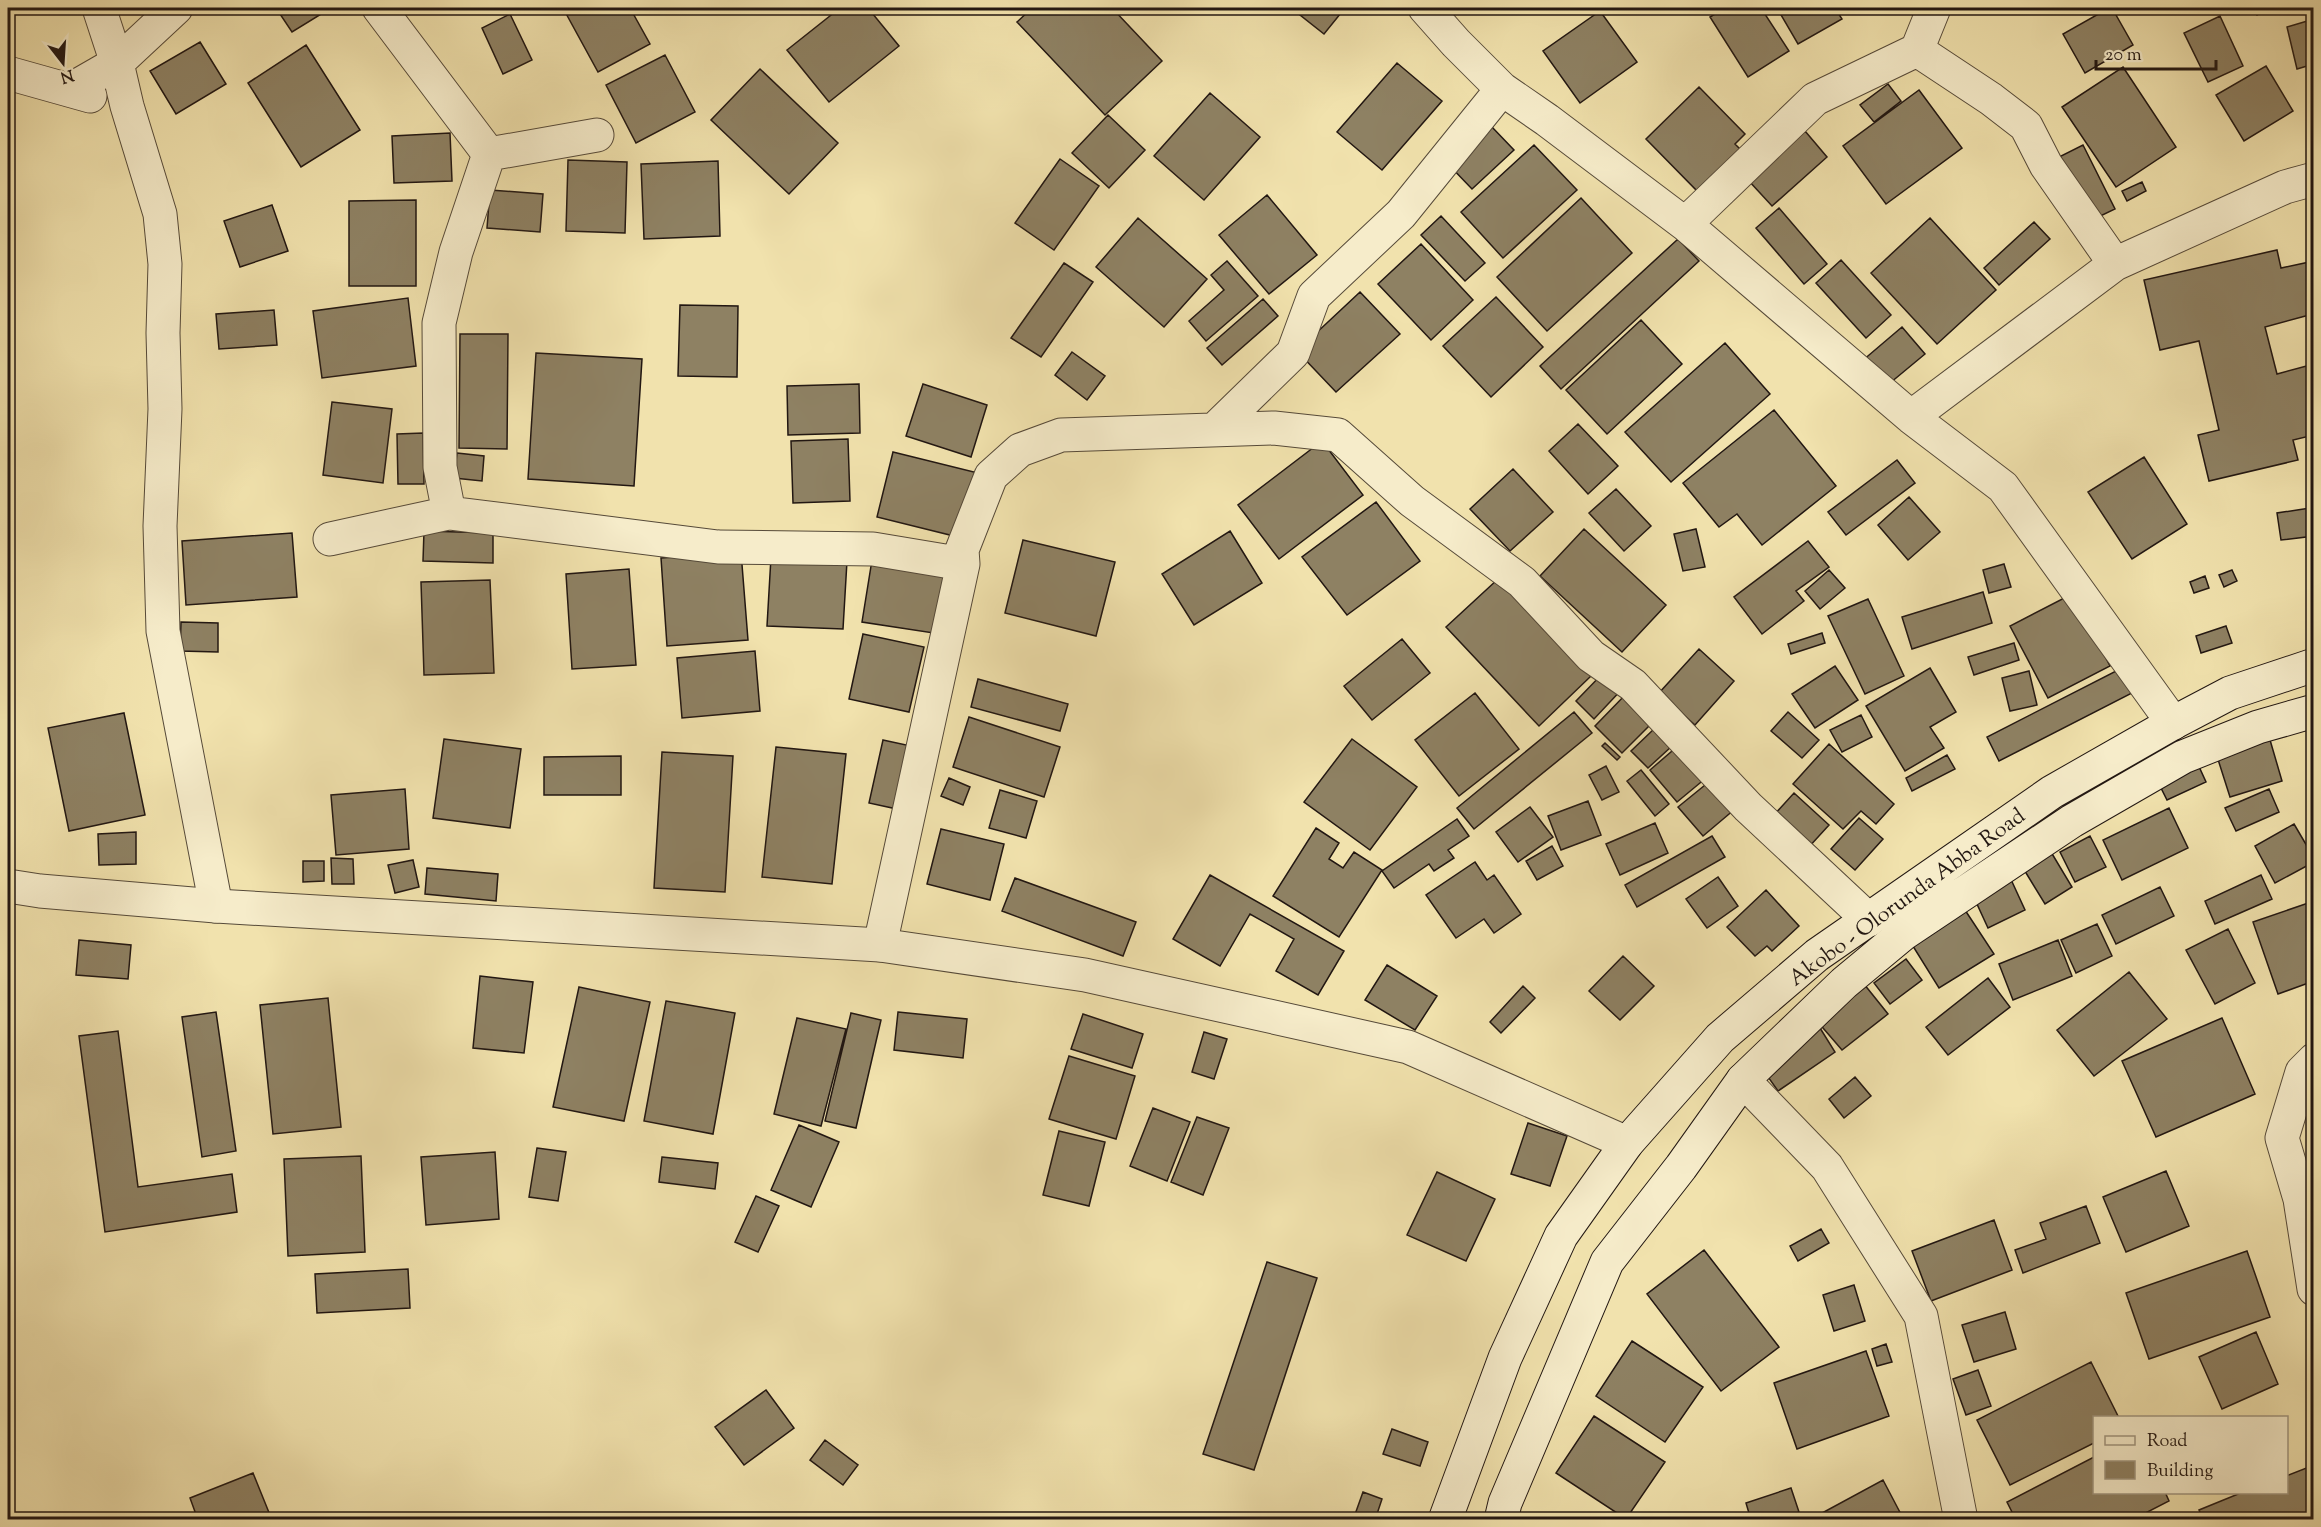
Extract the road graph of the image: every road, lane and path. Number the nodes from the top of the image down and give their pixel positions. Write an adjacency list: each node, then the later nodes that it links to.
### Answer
1 (99, 8): 7 (street)
2 (176, 8): 7 (street)
3 (379, 8): 13 (street)
4 (1425, 8): 9 (street)
5 (1934, 8): 6 (street)
6 (1917, 50): 15 (street); 16 (street)
7 (117, 63): 10 (street); 11 (street)
8 (8, 73): 10 (street)
9 (1502, 89): 15 (street); 18 (street)
10 (70, 90): 11 (street)
11 (127, 106): 26 (street)
12 (597, 135): 13 (street)
13 (489, 154): 19 (street)
14 (2313, 179): 16 (street)
15 (1685, 225): 17 (street)
16 (2115, 264): 17 (street)
17 (1911, 417): 24 (street)
18 (1214, 430): 21 (street); 27 (street)
19 (449, 513): 20 (street); 21 (street)
20 (330, 539)
21 (963, 564): 28 (street)
22 (2313, 664): 24 (street, Akobo - Olorunda Abba Road)
23 (2313, 711): 30 (street, Akobo - Olorunda Abba Road)
24 (2173, 723): 27 (street, Akobo - Olorunda Abba Road)
25 (8, 886): 26 (street)
26 (216, 906): 28 (street)
27 (1869, 920): 31 (street, Akobo - Olorunda Abba Road)
28 (880, 945): 31 (street)
29 (2313, 1060): 32 (street)
30 (1743, 1080): 34 (street, Akobo - Olorunda Abba Road); 35 (street)
31 (1627, 1143): 33 (street, Akobo - Olorunda Abba Road)
32 (2313, 1289)
33 (1445, 1520)
34 (1501, 1520)
35 (1961, 1520)

